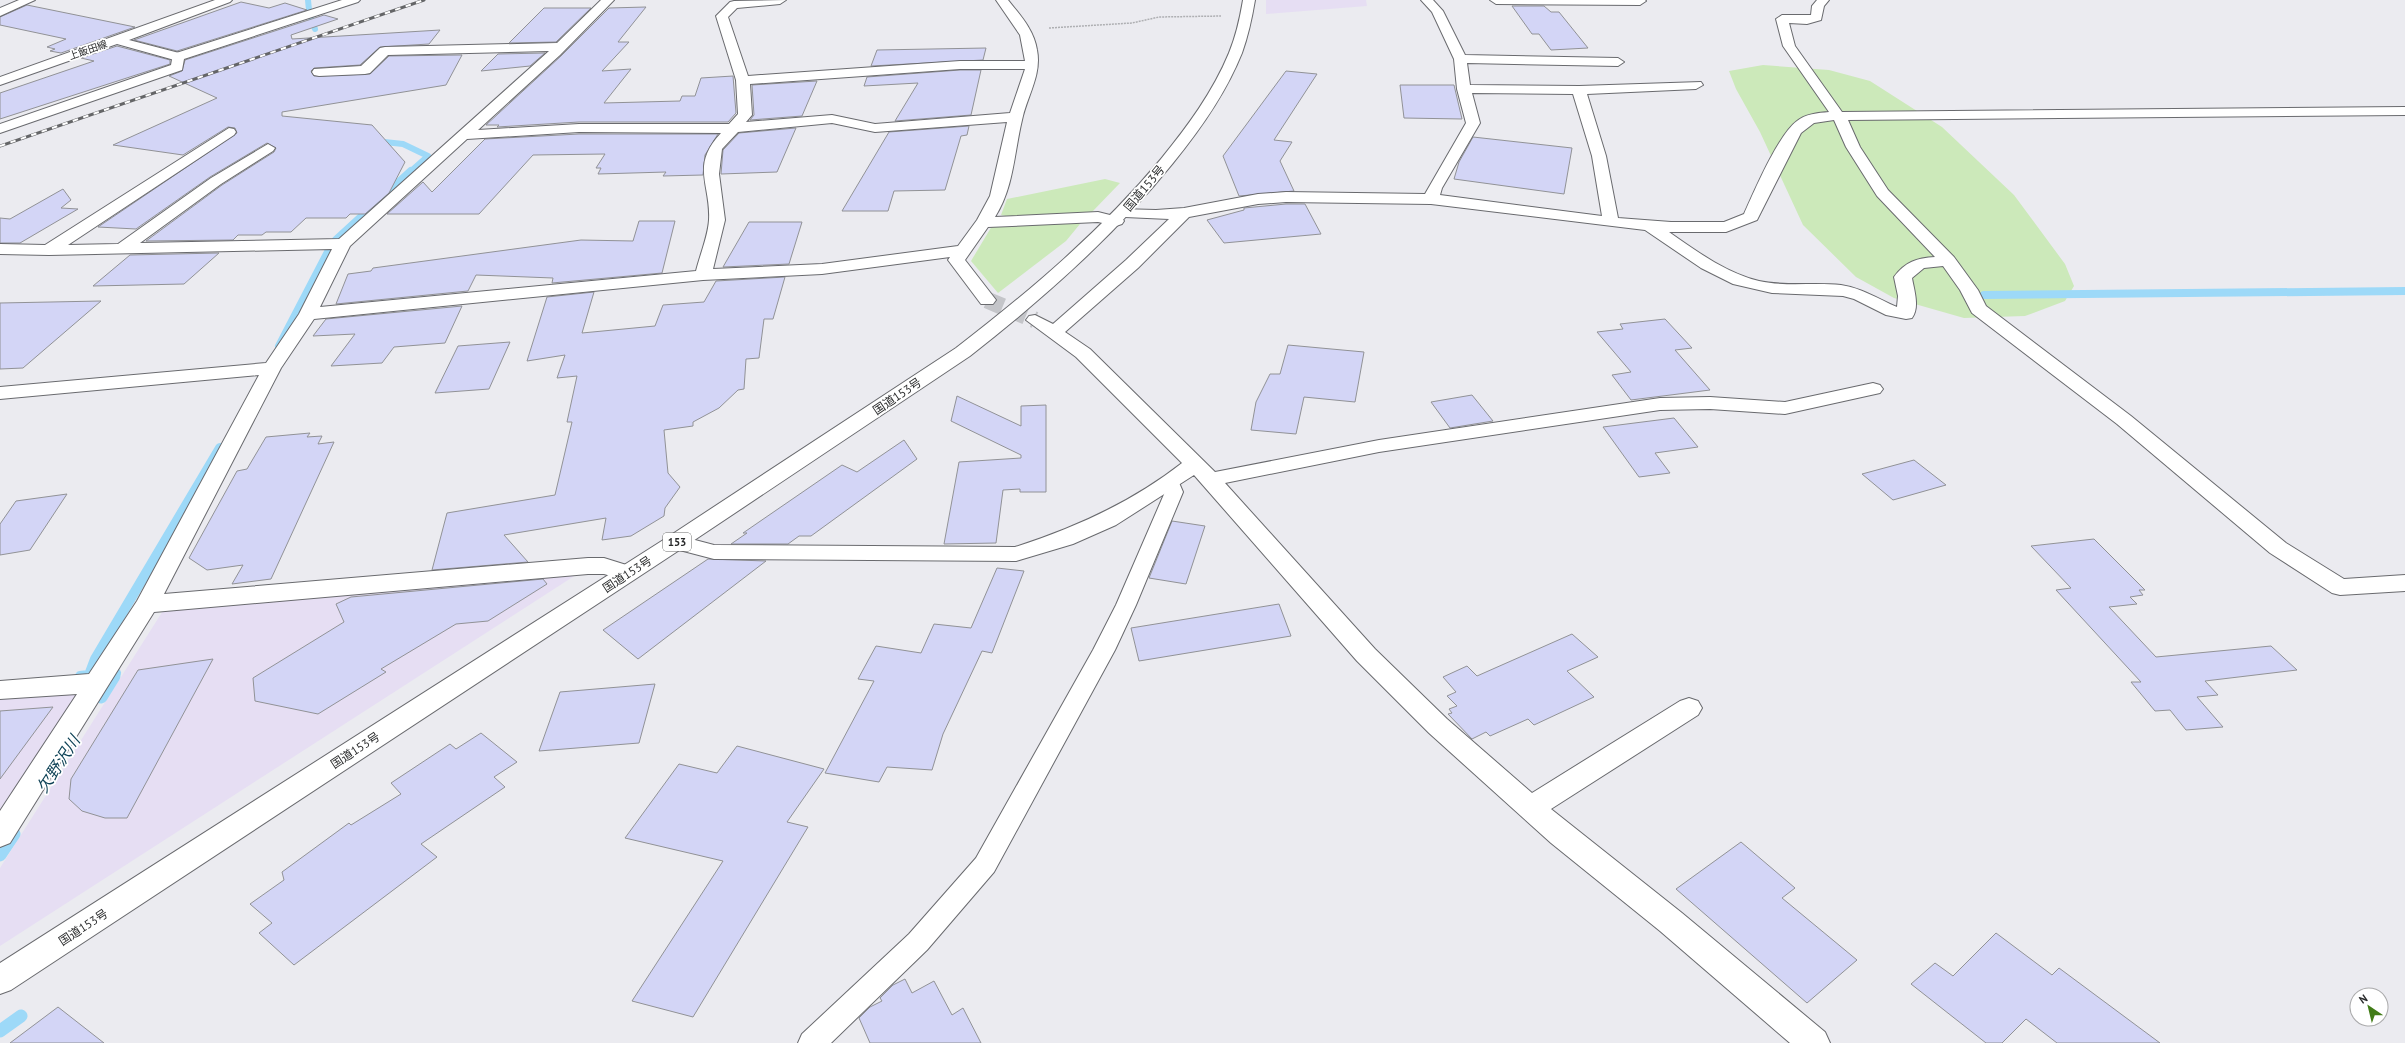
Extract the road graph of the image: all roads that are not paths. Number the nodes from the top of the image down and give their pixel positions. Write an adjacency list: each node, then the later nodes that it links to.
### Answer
1 (29, 0): 13 (main road)
2 (226, 0): 14 (main road)
3 (354, 0): 16 (main road)
4 (608, 0): 15 (main road)
5 (780, 0): 11 (main road)
6 (1002, 0): 19 (main road)
7 (1427, 0): 17 (main road)
8 (1496, 0): 9 (main road)
9 (1640, 0)
10 (1823, 0): 27 (main road)
11 (733, 2): 21 (main road)
12 (1247, 8): 36 (main road, 国道153号 / 153)
13 (0, 12)
14 (116, 40): 16 (main road, 上飯田線); 22 (main road, 上飯田線)
15 (560, 47): 20 (main road); 32 (main road)
16 (178, 57): 30 (main road)
17 (1460, 59): 18 (main road); 24 (main road)
18 (1618, 62)
19 (1032, 64): 21 (main road); 28 (main road)
20 (319, 72)
21 (743, 80): 29 (main road)
22 (0, 81)
23 (1696, 85): 25 (main road)
24 (1464, 89): 25 (main road); 34 (main road)
25 (1579, 90): 38 (main road)
26 (2405, 111): 27 (main road)
27 (1838, 116): 39 (main road); 45 (main road)
28 (1015, 117): 29 (main road); 37 (main road)
29 (734, 127): 32 (main road); 46 (main road)
30 (0, 129)
31 (229, 132): 43 (main road)
32 (460, 135): 40 (main road)
33 (268, 148): 41 (main road)
34 (1431, 199): 35 (main road); 38 (main road)
35 (1184, 213): 36 (main road); 50 (main road)
36 (1120, 216): 37 (main road); 56 (main road, 国道153号 / 153)
37 (985, 222): 44 (main road)
38 (1611, 222): 39 (main road)
39 (1649, 225): 45 (main road)
40 (342, 244): 41 (main road); 48 (main road)
41 (122, 248): 43 (main road)
42 (0, 249): 43 (main road)
43 (49, 250)
44 (962, 250): 46 (main road); 47 (main road)
45 (1948, 261): 58 (main road)
46 (703, 275): 48 (main road)
47 (987, 300)
48 (308, 314): 51 (main road)
49 (1035, 320): 50 (main road)
50 (1054, 332): 54 (main road)
51 (272, 368): 53 (main road); 59 (main road)
52 (1874, 388): 54 (main road)
53 (0, 393)
54 (1203, 472): 55 (main road); 63 (main road)
55 (1170, 482): 56 (main road); 66 (lane)
56 (676, 542): 57 (main road, 国道153号 / 153)
57 (628, 573): 59 (main road); 65 (main road, 国道153号 / 153)
58 (2405, 582)
59 (147, 604): 60 (main road)
60 (96, 683): 61 (main road); 64 (main road)
61 (0, 690)
62 (1689, 708): 63 (main road)
63 (1531, 808): 67 (main road)
64 (0, 835)
65 (0, 980)
66 (812, 1043)
67 (1814, 1043)

